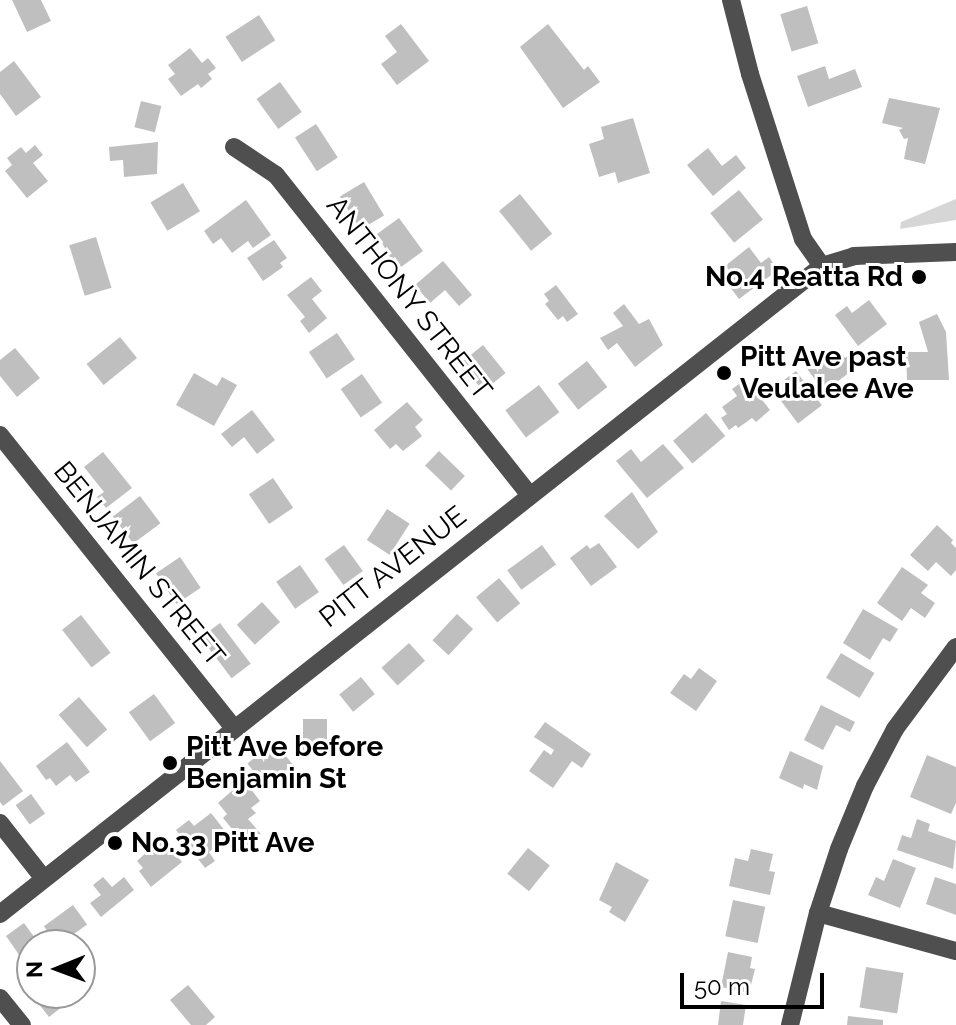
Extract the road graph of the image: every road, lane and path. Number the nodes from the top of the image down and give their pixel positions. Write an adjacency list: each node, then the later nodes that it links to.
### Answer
1 (731, 0): 4 (street)
2 (234, 147): 6 (street, ANTHONY STREET)
3 (956, 252): 4 (street)
4 (822, 266): 6 (street, PITT AVENUE)
5 (0, 435): 8 (street, BENJAMIN STREET)
6 (530, 495): 8 (street, PITT AVENUE)
7 (956, 647): 11 (street)
8 (234, 728): 10 (street, PITT AVENUE)
9 (0, 823): 10 (street)
10 (44, 879): 12 (street, PITT AVENUE)
11 (818, 913): 13 (street); 16 (street)
12 (0, 914)
13 (956, 951)
14 (0, 998): 15 (street)
15 (22, 1025)
16 (790, 1025)

